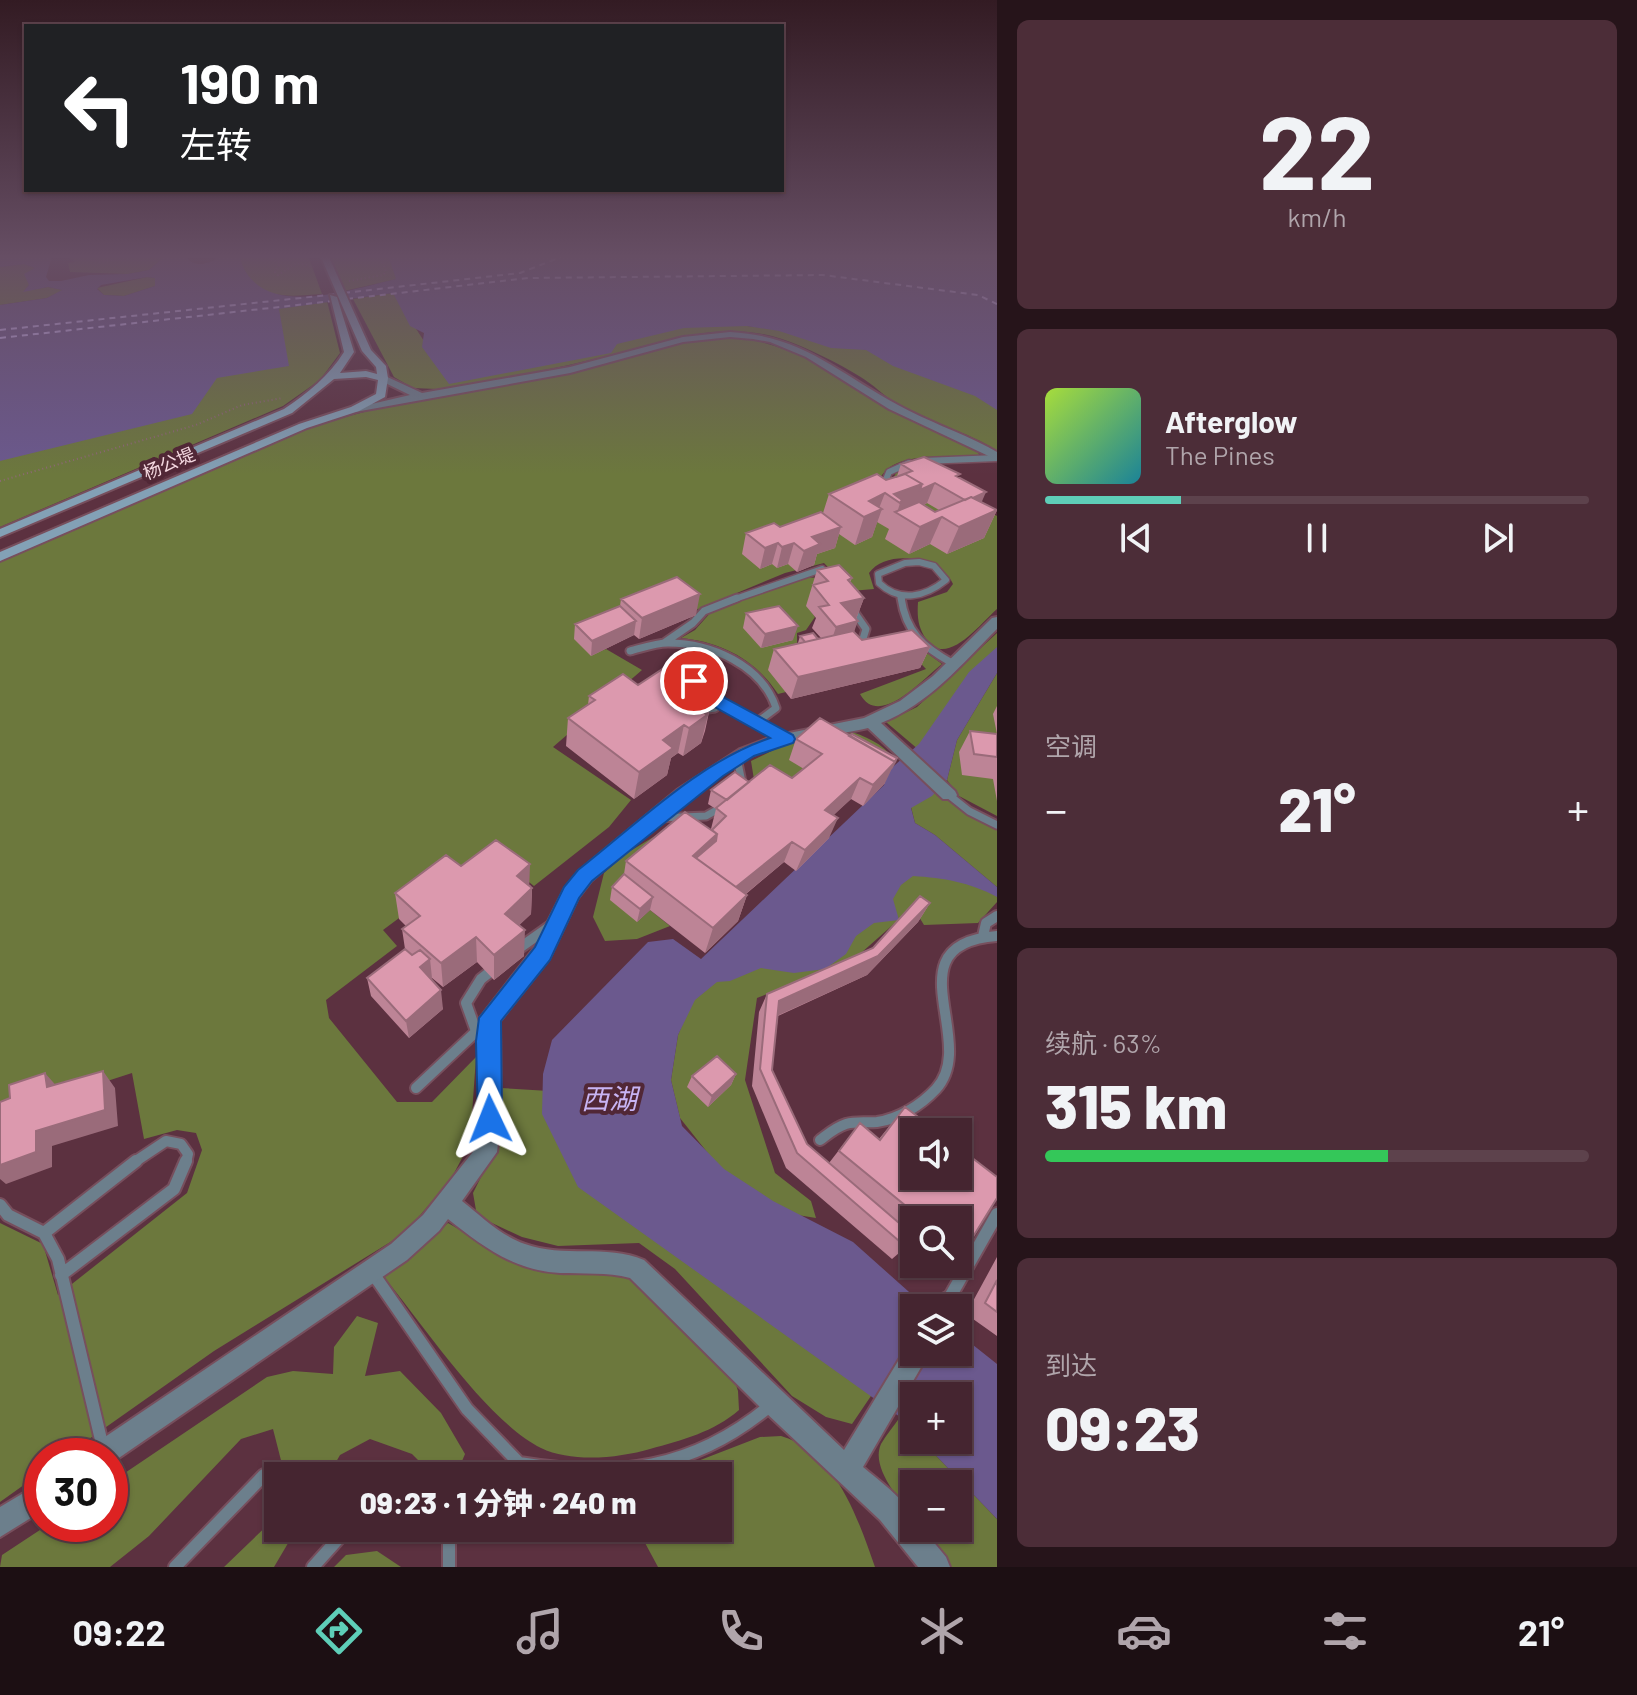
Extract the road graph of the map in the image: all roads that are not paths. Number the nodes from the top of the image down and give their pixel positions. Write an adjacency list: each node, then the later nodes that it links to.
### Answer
1 (346, 328): 3 (main road, 杨公堤)
2 (355, 328): 4 (main road, 杨公堤)
3 (330, 376): 4 (main road); 10 (main road, 杨公堤)
4 (383, 378): 5 (street); 7 (main road, 杨公堤)
5 (418, 395): 7 (street); 8 (street)
6 (329, 408): 7 (main road)
7 (355, 409): 11 (main road, 杨公堤)
8 (997, 458): 9 (lane)
9 (867, 493)
10 (0, 533)
11 (0, 557)
12 (832, 580): 17 (lane)
13 (901, 596): 13 (lane); 19 (lane)
14 (853, 602): 16 (lane)
15 (997, 621): 19 (street)
16 (877, 639)
17 (664, 643): 18 (lane); 22 (lane)
18 (630, 651)
19 (952, 663): 21 (street)
20 (719, 702): 20 (lane); 22 (lane)
21 (870, 721): 23 (street); 26 (street)
22 (756, 723): 23 (lane)
23 (786, 739): 24 (street)
24 (737, 758): 25 (lane); 28 (street)
25 (740, 793)
26 (949, 795): 29 (lane)
27 (729, 802): 28 (lane)
28 (657, 818): 31 (street)
29 (997, 825)
30 (997, 916): 32 (lane)
31 (558, 921): 34 (lane); 36 (street)
32 (983, 936): 33 (lane); 38 (lane)
33 (997, 936)
34 (513, 954)
35 (502, 962): 36 (lane)
36 (485, 1030): 37 (lane); 39 (street)
37 (416, 1088)
38 (820, 1140)
39 (448, 1204): 43 (street); 47 (street)
40 (0, 1205): 42 (lane)
41 (997, 1214): 45 (lane)
42 (44, 1233): 44 (lane); 44 (lane)
43 (372, 1271): 49 (street); 50 (lane)
44 (61, 1275): 48 (lane)
45 (952, 1294)
46 (910, 1366): 52 (street)
47 (773, 1402): 51 (lane); 52 (street)
48 (98, 1438)
49 (126, 1438)
50 (518, 1462)
51 (662, 1462)
52 (847, 1469): 61 (street)
53 (264, 1475): 58 (lane)
54 (24, 1507): 55 (street)
55 (0, 1523)
56 (335, 1542): 59 (lane)
57 (449, 1542): 60 (lane)
58 (175, 1567)
59 (313, 1567)
60 (449, 1567)
61 (936, 1567)

